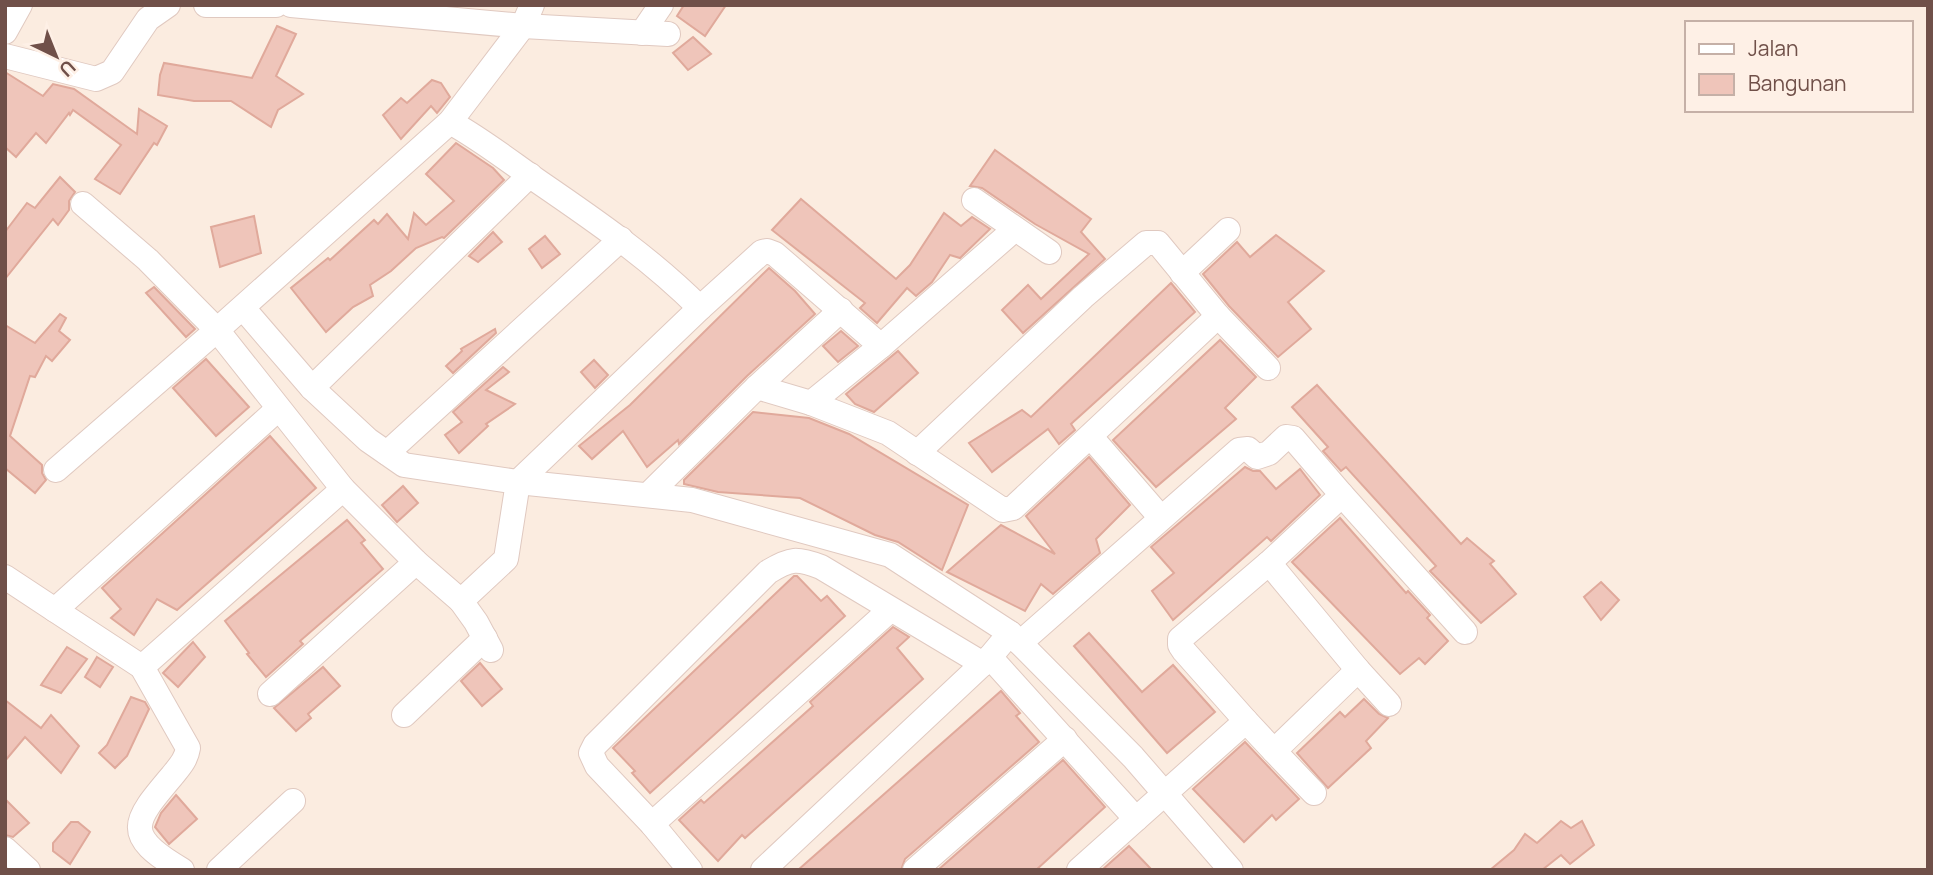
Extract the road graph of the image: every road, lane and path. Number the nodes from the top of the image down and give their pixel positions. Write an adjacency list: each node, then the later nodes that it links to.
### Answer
1 (20, 5): 8 (street)
2 (168, 5): 11 (street)
3 (206, 5): 4 (street)
4 (276, 5)
5 (291, 5): 7 (street)
6 (661, 5): 9 (street)
7 (527, 15): 9 (street); 12 (street)
8 (5, 32)
9 (642, 33): 10 (street)
10 (668, 34)
11 (5, 56)
12 (450, 122): 13 (street); 21 (street)
13 (530, 175): 18 (street); 29 (street)
14 (974, 201): 16 (street)
15 (83, 204): 25 (street)
16 (1015, 229): 19 (street); 26 (street)
17 (1228, 230): 20 (street)
18 (621, 239): 22 (street); 33 (street)
19 (1049, 252)
20 (1182, 273): 24 (street); 34 (street)
21 (243, 308): 25 (street); 29 (street)
22 (700, 308): 23 (street); 36 (street)
23 (841, 310): 26 (street); 28 (street)
24 (1218, 316): 27 (street); 32 (street)
25 (217, 330): 31 (street); 35 (street)
26 (881, 346): 30 (street)
27 (1268, 368)
28 (757, 387): 30 (street); 38 (street)
29 (312, 388): 33 (street)
30 (811, 403): 34 (street)
31 (278, 409): 37 (street); 45 (street)
32 (1091, 437): 34 (street); 40 (street)
33 (387, 453): 36 (street)
34 (917, 453)
35 (56, 470)
36 (518, 482): 38 (street); 44 (street)
37 (343, 489): 41 (street); 50 (street)
38 (648, 495): 48 (street)
39 (1342, 495): 40 (street); 42 (street); 47 (street)
40 (1161, 518): 48 (street)
41 (416, 562): 44 (street); 52 (street)
42 (1269, 563): 51 (street); 55 (street)
43 (5, 577): 45 (street)
44 (461, 601): 54 (street)
45 (55, 610): 50 (street)
46 (890, 610): 49 (street); 62 (street); 62 (street)
47 (1465, 632)
48 (1015, 638): 49 (street); 59 (street)
49 (987, 661): 56 (street); 69 (street)
50 (142, 667): 64 (street)
51 (1358, 670): 53 (street); 57 (street)
52 (270, 694)
53 (1390, 704)
54 (404, 715)
55 (1246, 721): 57 (street); 59 (street)
56 (1065, 738): 61 (street); 70 (street)
57 (1274, 751): 58 (street)
58 (1314, 793)
59 (1164, 794): 61 (street); 71 (street)
60 (293, 801): 67 (street)
61 (1136, 819): 65 (street)
62 (652, 824): 68 (street)
63 (5, 849): 66 (street)
64 (167, 866)
65 (1083, 868)
66 (28, 870)
67 (219, 870)
68 (690, 870)
69 (763, 870)
70 (915, 870)
71 (1231, 870)

